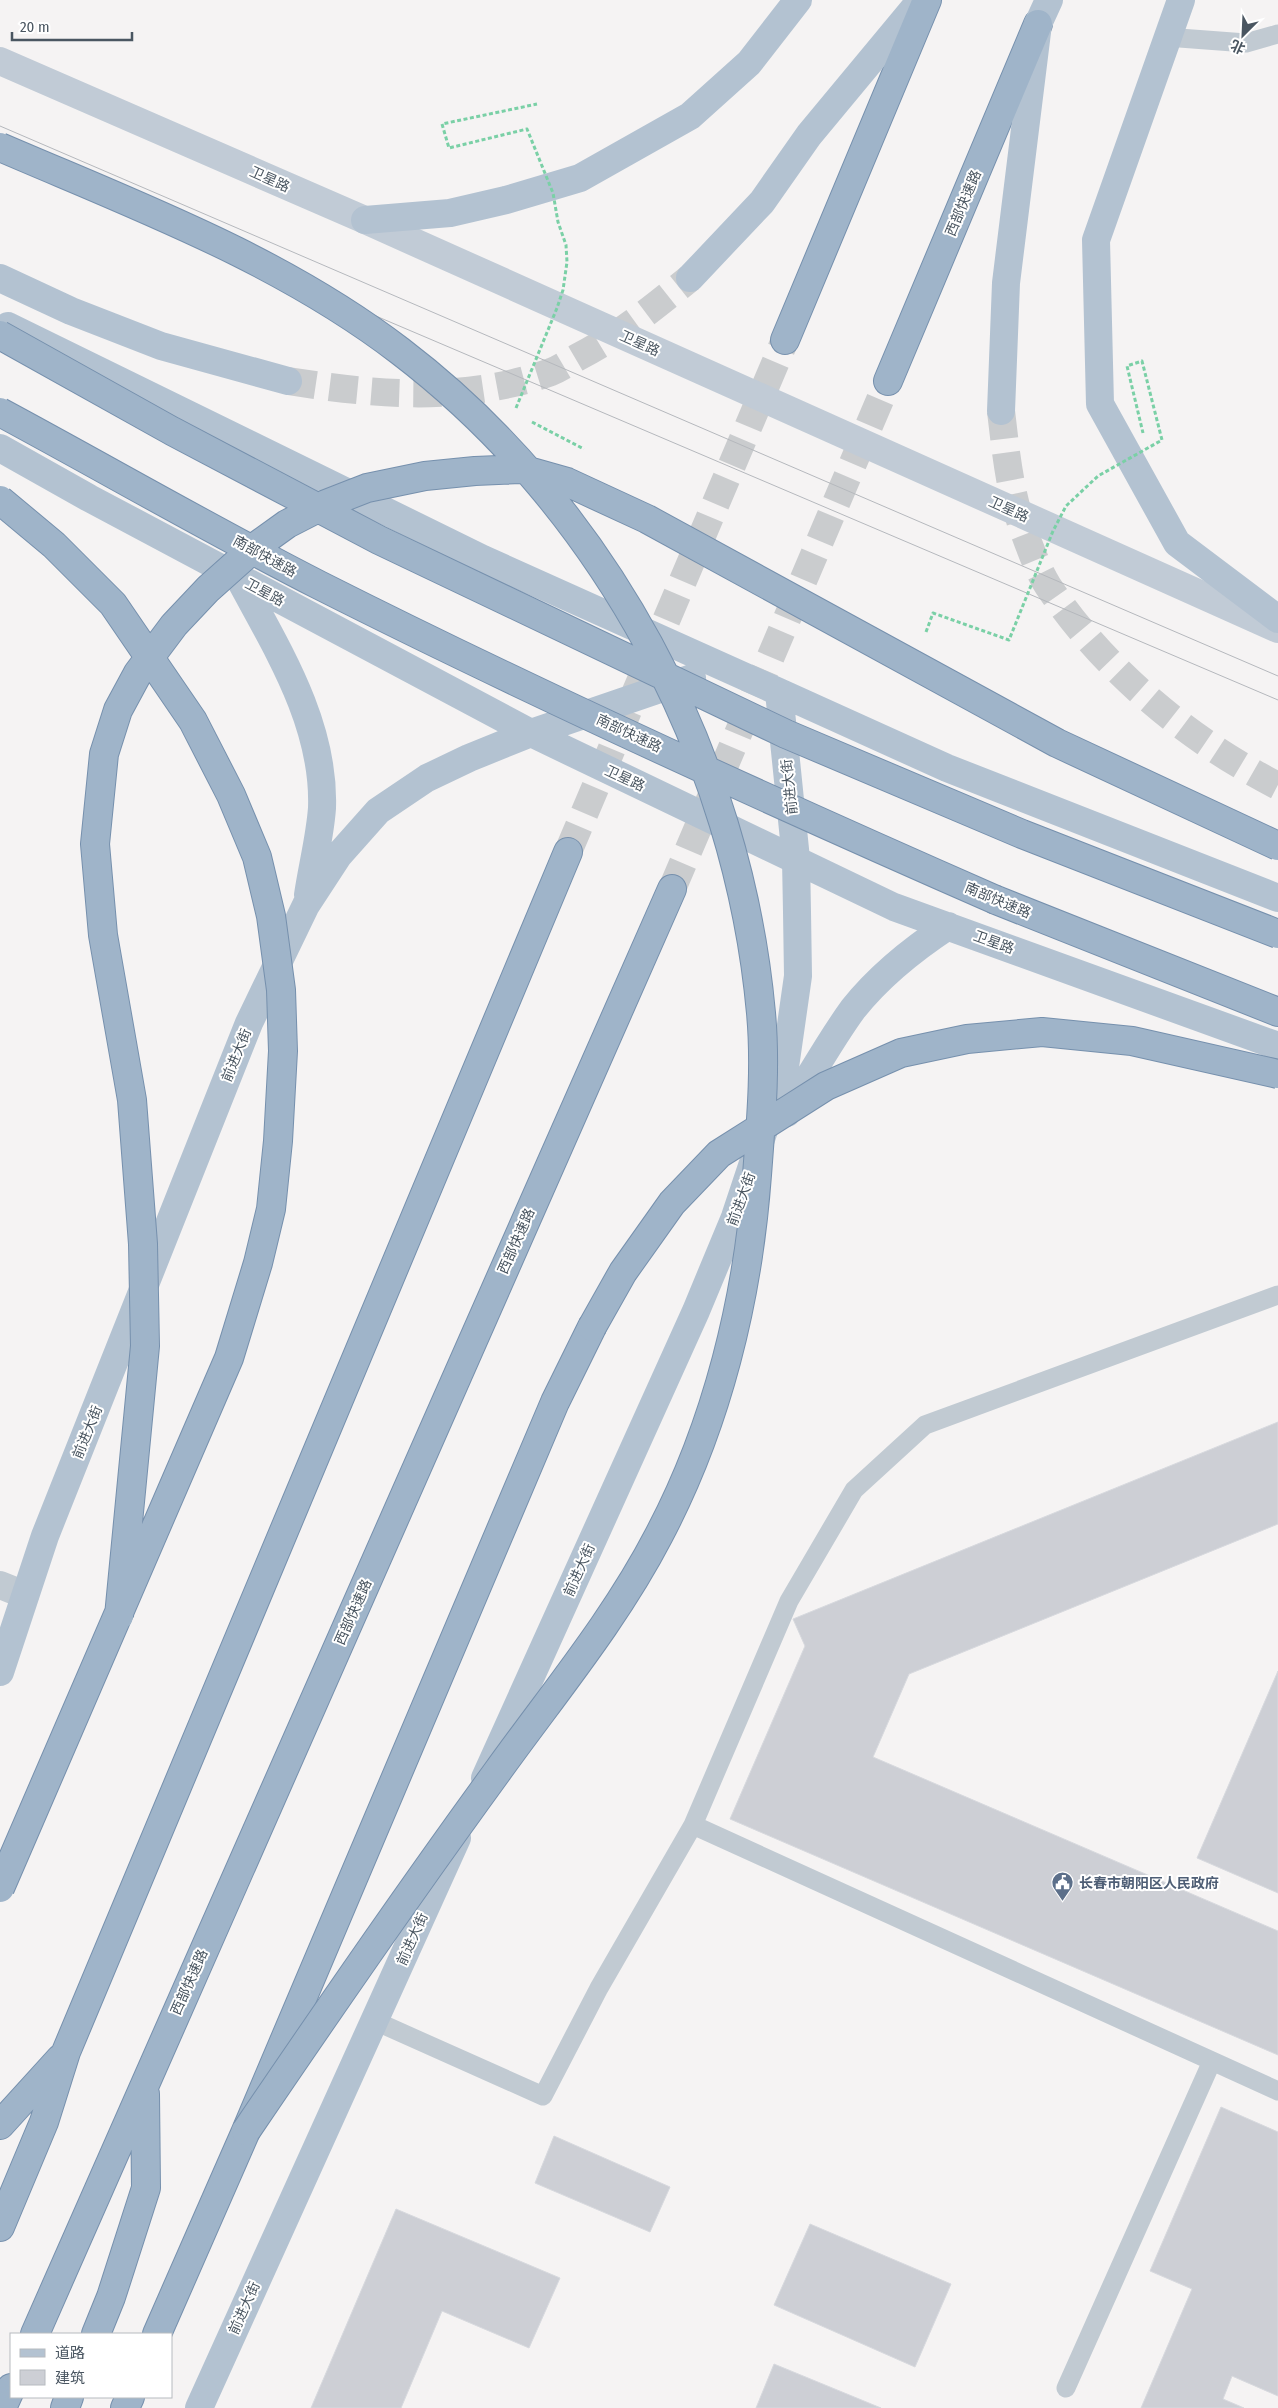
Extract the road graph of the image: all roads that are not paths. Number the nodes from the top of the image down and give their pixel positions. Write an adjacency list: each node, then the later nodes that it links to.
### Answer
1 (798, 0): 10 (main road)
2 (921, 0): 12 (main road)
3 (927, 0): 15 (highway)
4 (1180, 0): 7 (main road)
5 (1044, 12): 17 (highway, 西部快速路); 18 (main road)
6 (1278, 34): 7 (lane)
7 (1166, 37): 23 (main road)
8 (0, 61): 10 (main road, 卫星路)
9 (0, 146): 53 (highway, bridge)
10 (365, 220): 24 (main road, 卫星路)
11 (0, 278): 16 (main road)
12 (690, 278)
13 (0, 322): 25 (main road)
14 (0, 335): 35 (highway, bridge)
15 (785, 340)
16 (288, 381)
17 (888, 381)
18 (1001, 411)
19 (0, 412): 36 (highway, 南部快速路, bridge)
20 (0, 448): 22 (main road, 卫星路)
21 (0, 500): 43 (highway, bridge)
22 (239, 578): 27 (main road, 卫星路); 33 (main road)
23 (1278, 619)
24 (1278, 629)
25 (724, 667): 26 (main road); 27 (main road, 前进大街)
26 (779, 692): 30 (main road, 前进大街); 32 (main road)
27 (531, 733): 30 (main road, 卫星路); 33 (main road, 前进大街)
28 (1278, 846): 43 (highway, bridge)
29 (568, 852): 48 (highway)
30 (796, 859): 34 (main road, 卫星路); 39 (main road, 前进大街)
31 (672, 890): 50 (highway, 西部快速路)
32 (1278, 898)
33 (306, 905): 42 (main road, 前进大街)
34 (948, 926): 37 (main road, 卫星路); 39 (main road)
35 (1278, 934)
36 (1278, 1012)
37 (1278, 1046)
38 (1278, 1074): 53 (highway, bridge)
39 (752, 1166): 47 (main road, 前进大街)
40 (1278, 1295): 45 (lane)
41 (0, 1585): 42 (street)
42 (25, 1595): 44 (main road, 前进大街)
43 (119, 1616): 46 (highway, bridge)
44 (0, 1672)
45 (693, 1825): 47 (lane); 49 (lane)
46 (0, 1888)
47 (374, 2020): 61 (main road, 前进大街)
48 (66, 2052): 52 (highway); 54 (highway)
49 (1212, 2061): 51 (lane); 58 (lane)
50 (144, 2084): 55 (highway, 西部快速路); 56 (highway)
51 (1278, 2091)
52 (0, 2125)
53 (246, 2131): 57 (highway)
54 (0, 2227)
55 (35, 2333)
56 (96, 2333)
57 (157, 2333)
58 (1066, 2388)
59 (10, 2390): 60 (highway)
60 (2, 2408)
61 (198, 2408)

